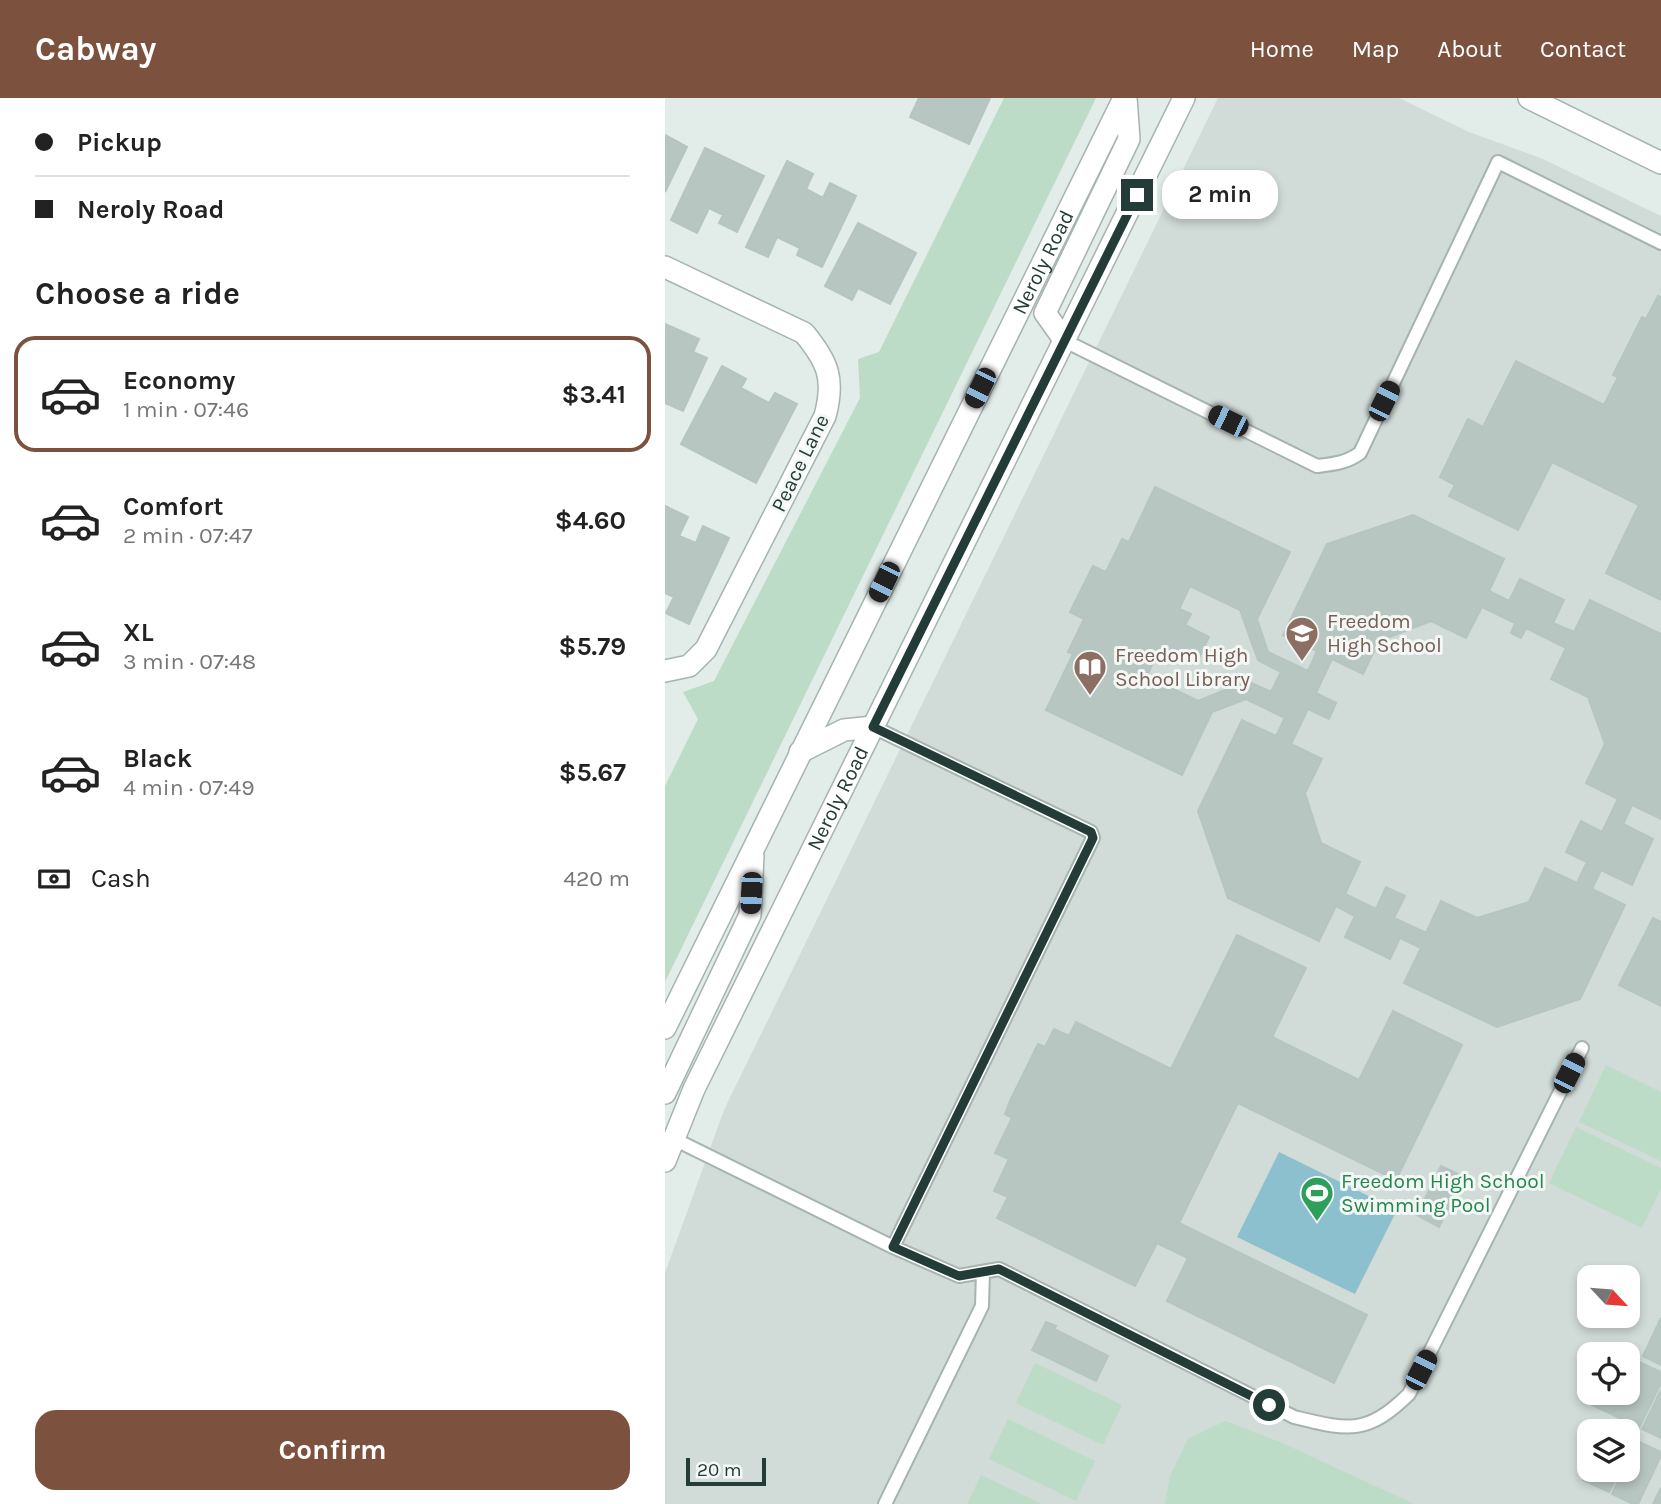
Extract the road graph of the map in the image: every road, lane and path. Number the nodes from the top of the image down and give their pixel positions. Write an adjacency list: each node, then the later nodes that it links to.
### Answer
1 (1125, 98): 7 (street); 10 (street, Neroly Road)
2 (1184, 98): 7 (street, Neroly Road)
3 (1529, 98): 4 (street)
4 (1661, 163)
5 (1661, 243): 7 (lane)
6 (665, 267): 8 (street, Peace Lane)
7 (1065, 341): 9 (street, Neroly Road)
8 (665, 671)
9 (873, 727): 10 (street); 15 (street, Neroly Road); 17 (lane)
10 (800, 752): 11 (street, Neroly Road)
11 (753, 847): 12 (street, Neroly Road); 14 (street)
12 (665, 1028)
13 (1582, 1048): 18 (lane)
14 (665, 1093)
15 (669, 1135): 16 (street, Neroly Road); 17 (lane)
16 (665, 1161)
17 (893, 1247): 18 (lane)
18 (983, 1272): 19 (lane)
19 (885, 1504)

